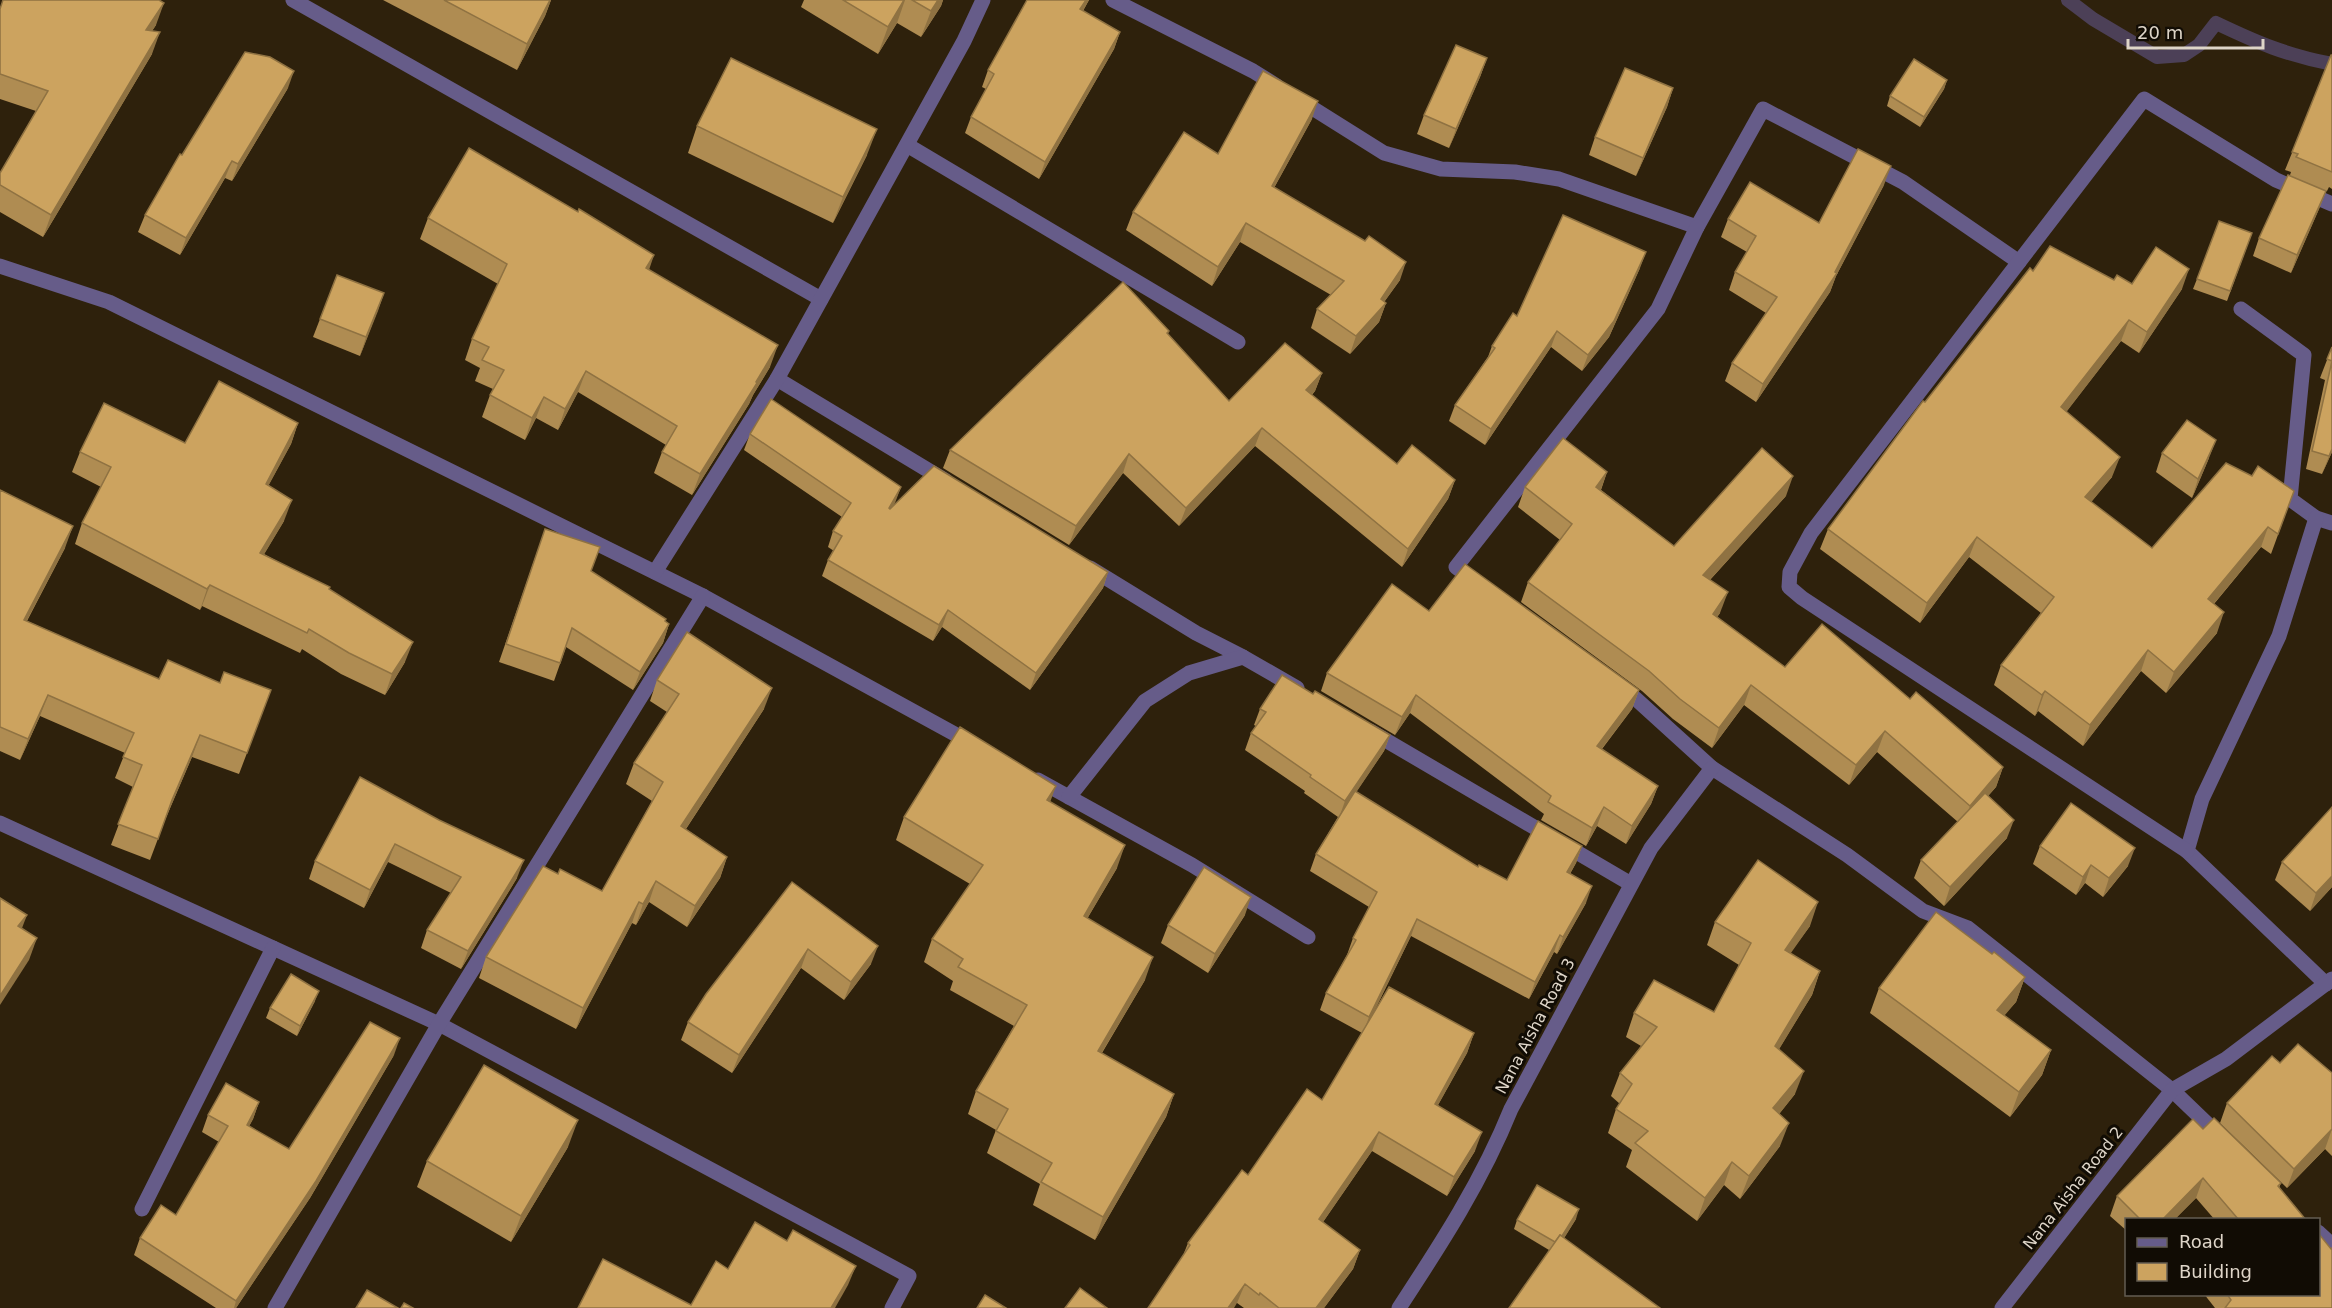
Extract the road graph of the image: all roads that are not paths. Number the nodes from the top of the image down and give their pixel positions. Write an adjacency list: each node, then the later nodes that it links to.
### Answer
1 (293, 0): 9 (street)
2 (983, 0): 4 (street)
3 (1113, 0): 6 (street)
4 (907, 145): 9 (street); 11 (street)
5 (2332, 204): 7 (street)
6 (1696, 228): 7 (street); 18 (street)
7 (2019, 262): 29 (street)
8 (0, 266): 17 (street)
9 (821, 299): 12 (street)
10 (2241, 309): 14 (street)
11 (1238, 342)
12 (777, 379): 13 (street); 17 (street)
13 (962, 490)
14 (2316, 518): 15 (street); 29 (street)
15 (2332, 523)
16 (1074, 558): 20 (street)
17 (655, 572): 19 (street)
18 (1494, 595)
19 (703, 596): 24 (street); 34 (street)
20 (1243, 657): 22 (street); 27 (street)
21 (1607, 678): 25 (street)
22 (1315, 699)
23 (1356, 723): 30 (street)
24 (985, 751)
25 (1712, 768): 30 (street, Nana Aisha Road 3); 35 (street)
26 (1027, 774): 27 (street)
27 (1068, 797): 31 (street)
28 (0, 823): 32 (street)
29 (2187, 851): 33 (street)
30 (1631, 884): 42 (street, Nana Aisha Road 3)
31 (1308, 937)
32 (273, 948): 34 (street); 37 (street)
33 (2329, 981): 35 (street)
34 (439, 1024): 40 (street); 41 (street)
35 (2172, 1090): 36 (street); 43 (street, Nana Aisha Road 2)
36 (2231, 1147)
37 (142, 1209)
38 (2320, 1233): 39 (street)
39 (2332, 1245)
40 (275, 1308)
41 (892, 1308)
42 (1399, 1308)
43 (2002, 1308)

